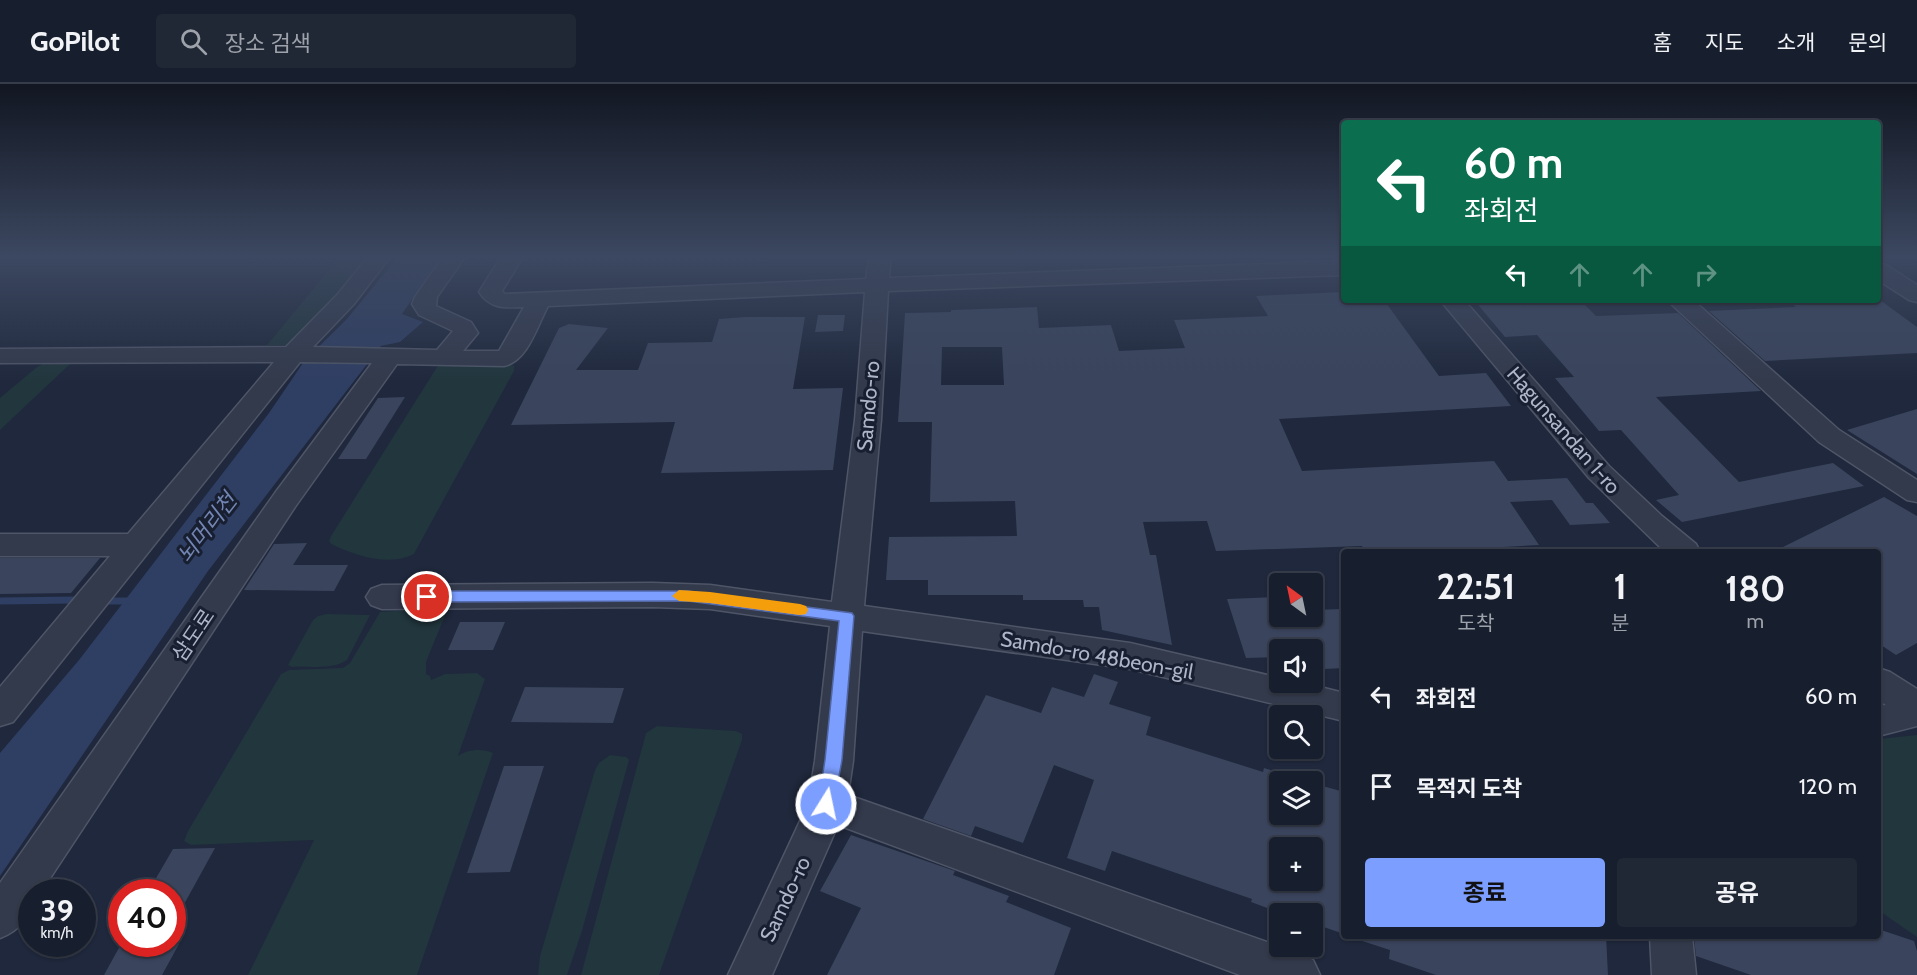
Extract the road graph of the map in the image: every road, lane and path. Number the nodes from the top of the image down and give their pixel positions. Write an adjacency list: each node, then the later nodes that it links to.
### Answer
1 (346, 299): 9 (street)
2 (426, 299): 12 (street)
3 (500, 299): 4 (street)
4 (540, 299): 5 (street); 12 (street)
5 (545, 299)
6 (877, 299): 18 (street, Samdo-ro)
7 (1455, 303): 16 (street, Hagunsandan 1-ro)
8 (1682, 303): 13 (street)
9 (298, 354): 10 (street); 11 (street); 15 (street)
10 (391, 355): 12 (street); 26 (street, 삼도로)
11 (0, 356)
12 (444, 357)
13 (1917, 493)
14 (0, 545): 15 (street)
15 (137, 545): 22 (street)
16 (1682, 549)
17 (382, 597): 18 (street, Samdo-ro 48beon-gil)
18 (847, 616): 20 (street, Samdo-ro 48beon-gil); 25 (street, Samdo-ro)
19 (1881, 683): 21 (street)
20 (1341, 706)
21 (1917, 707)
22 (0, 712)
23 (1917, 712): 24 (street)
24 (1881, 720)
25 (826, 804): 28 (street, Samdo-ro); 29 (street)
26 (0, 918)
27 (1671, 939): 30 (street)
28 (750, 975)
29 (1298, 975)
30 (1674, 975)

